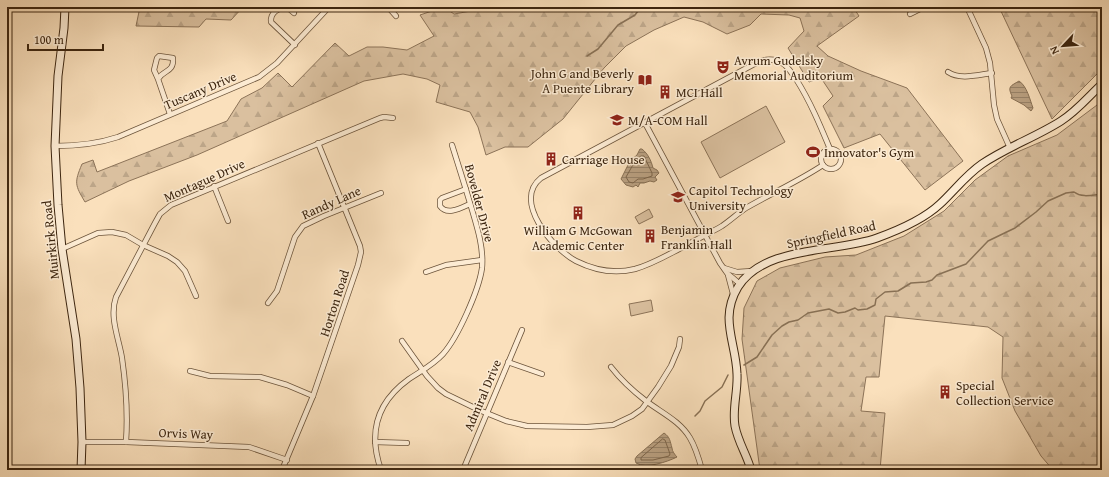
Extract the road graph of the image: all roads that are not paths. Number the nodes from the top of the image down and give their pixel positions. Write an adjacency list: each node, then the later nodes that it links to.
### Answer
1 (65, 7): 20 (street, Muirkirk Road)
2 (286, 7): 7 (street); 10 (street)
3 (330, 7): 10 (street, Tuscany Drive)
4 (388, 7): 9 (street)
5 (924, 7): 8 (street)
6 (967, 7): 12 (street)
7 (294, 14)
8 (910, 14)
9 (396, 16)
10 (295, 46): 15 (street, Tuscany Drive)
11 (948, 72): 12 (street)
12 (992, 73): 21 (street)
13 (158, 79): 13 (street); 15 (street)
14 (1102, 84): 21 (street, Springfield Road)
15 (170, 114): 20 (street, Tuscany Drive)
16 (393, 118): 18 (street, Montague Drive)
17 (645, 123): 22 (street); 30 (street); 30 (street)
18 (318, 143): 24 (street, Montague Drive); 28 (street, Horton Road)
19 (452, 145): 25 (street, Bovelder Drive)
20 (55, 146): 32 (street, Muirkirk Road)
21 (1010, 148): 35 (street, Springfield Road)
22 (830, 149): 23 (street); 23 (street)
23 (824, 165): 30 (street)
24 (214, 186): 29 (street); 31 (street, Montague Drive)
25 (466, 189): 27 (street, Bovelder Drive); 27 (street)
26 (381, 193): 28 (street, Randy Lane)
27 (470, 204): 33 (street, Bovelder Drive)
28 (345, 207): 41 (street, Randy Lane); 50 (street, Horton Road)
29 (228, 221)
30 (705, 235): 34 (street)
31 (143, 245): 32 (street); 39 (street); 54 (street, Montague Drive)
32 (62, 249): 53 (street, Muirkirk Road)
33 (482, 260): 36 (street); 48 (street, Bovelder Drive)
34 (723, 268): 35 (street); 37 (street)
35 (753, 271): 38 (street, Springfield Road)
36 (426, 272)
37 (727, 273): 38 (street); 40 (street)
38 (740, 284): 40 (street, Springfield Road)
39 (196, 296)
40 (733, 296): 63 (street, Springfield Road)
41 (268, 303)
42 (522, 330): 45 (street, Admiral Drive)
43 (680, 339): 51 (street)
44 (402, 341): 48 (street)
45 (508, 362): 49 (street); 52 (street, Admiral Drive)
46 (611, 367): 51 (street)
47 (190, 371): 50 (street)
48 (423, 371): 52 (street); 55 (street, Bovelder Drive)
49 (542, 374)
50 (313, 396): 57 (street, Horton Road)
51 (647, 402): 52 (street); 62 (street)
52 (487, 414): 61 (street, Admiral Drive)
53 (82, 442): 54 (street, Orvis Way); 58 (street, Muirkirk Road)
54 (126, 442): 57 (street, Orvis Way)
55 (375, 442): 56 (street); 60 (street, Bovelder Drive)
56 (407, 443)
57 (287, 460): 59 (street, Horton Road)
58 (81, 470)
59 (282, 470)
60 (381, 470)
61 (463, 470)
62 (702, 470)
63 (750, 470)

